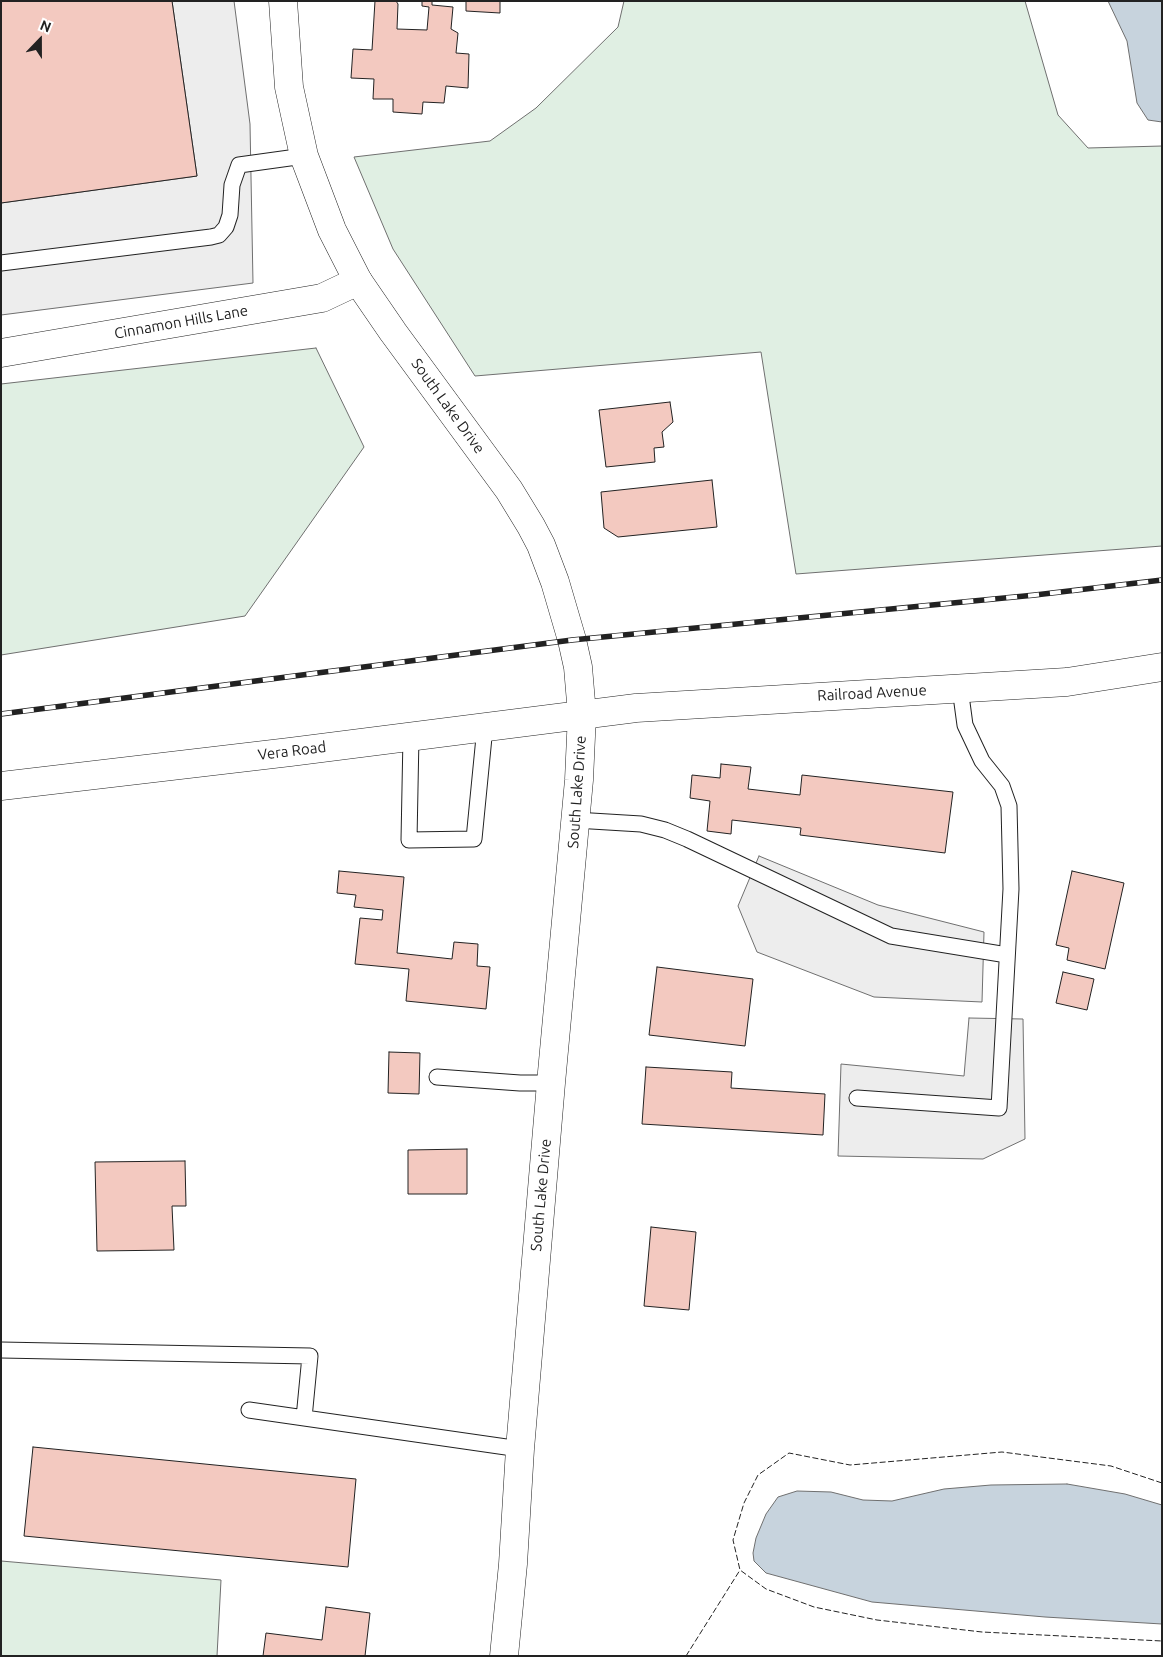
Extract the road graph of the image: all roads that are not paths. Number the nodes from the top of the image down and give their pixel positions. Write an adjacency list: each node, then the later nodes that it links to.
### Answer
1 (283, 1): 2 (main road, South Lake Drive)
2 (304, 156): 3 (lane); 4 (main road, South Lake Drive)
3 (1, 263)
4 (358, 281): 5 (main road, Cinnamon Hills Lane); 8 (main road, South Lake Drive)
5 (1, 353)
6 (1162, 667): 7 (main road, Railroad Avenue)
7 (960, 688): 8 (main road, Railroad Avenue); 13 (lane)
8 (582, 714): 9 (main road, Vera Road); 12 (main road, South Lake Drive)
9 (485, 727): 10 (main road, Vera Road); 10 (lane)
10 (411, 736): 11 (main road, Vera Road)
11 (1, 786)
12 (575, 820): 13 (lane); 15 (main road, South Lake Drive)
13 (1007, 955): 16 (lane)
14 (437, 1077): 15 (lane)
15 (551, 1083): 20 (main road, South Lake Drive)
16 (856, 1098)
17 (1, 1350): 19 (lane)
18 (249, 1410): 19 (lane)
19 (304, 1418): 20 (lane)
20 (520, 1449): 21 (main road, South Lake Drive)
21 (504, 1656)

